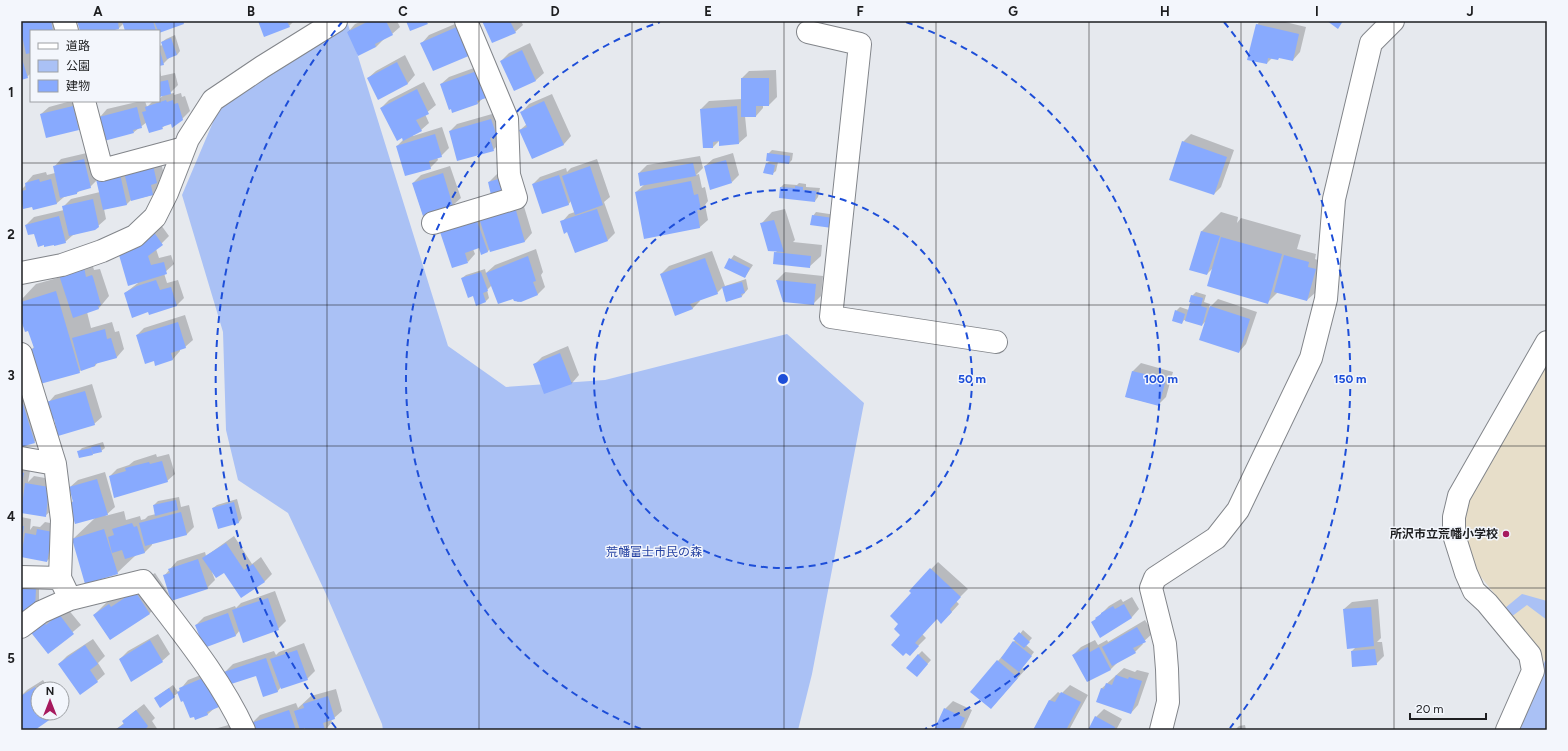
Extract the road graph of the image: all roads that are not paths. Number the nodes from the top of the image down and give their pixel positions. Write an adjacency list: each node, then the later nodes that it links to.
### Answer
1 (336, 21): 6 (street)
2 (466, 21): 7 (street)
3 (1393, 21): 19 (street)
4 (808, 32): 9 (street)
5 (84, 102): 6 (street)
6 (184, 148): 8 (street)
7 (433, 224)
8 (22, 271)
9 (996, 342)
10 (1547, 342): 20 (street)
11 (21, 354): 13 (street)
12 (21, 458): 13 (street)
13 (55, 464): 15 (street)
14 (21, 577): 15 (street)
15 (60, 578): 16 (street)
16 (70, 599): 17 (street); 18 (street)
17 (21, 627)
18 (244, 730)
19 (1161, 730)
20 (1507, 730)

